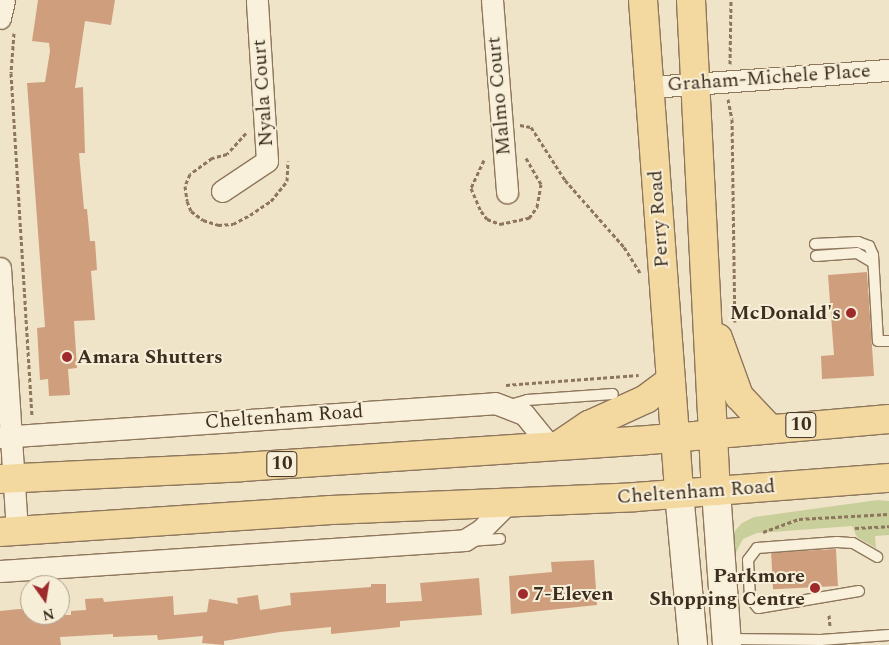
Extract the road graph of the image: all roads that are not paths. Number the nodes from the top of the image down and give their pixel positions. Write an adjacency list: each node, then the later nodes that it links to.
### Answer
1 (4, 0): 6 (street)
2 (257, 0): 10 (street, Nyala Court)
3 (492, 0): 11 (street, Malmo Court)
4 (643, 0): 9 (main road, Perry Road)
5 (691, 0): 8 (main road)
6 (8, 22)
7 (889, 70): 8 (street, Graham-Michele Place)
8 (697, 84): 9 (street, Graham-Michele Place); 16 (main road)
9 (650, 87): 18 (main road, Perry Road)
10 (222, 191)
11 (507, 192)
12 (815, 244): 14 (lane)
13 (816, 256): 14 (lane)
14 (872, 262): 17 (lane)
15 (0, 268): 24 (street)
16 (706, 291): 22 (main road); 23 (main road)
17 (889, 341)
18 (671, 380): 25 (main road, Perry Road); 26 (main road)
19 (613, 394): 20 (lane)
20 (507, 406): 24 (street, Cheltenham Road); 26 (street, Cheltenham Road)
21 (889, 419): 22 (main road, 10)
22 (769, 428): 23 (main road, 10)
23 (713, 433): 25 (main road, 10); 29 (main road)
24 (6, 436): 27 (street)
25 (676, 438): 26 (main road, 10); 30 (main road, Perry Road)
26 (554, 446): 27 (main road, 10)
27 (7, 478): 32 (street)
28 (887, 480): 29 (main road, Cheltenham Road)
29 (716, 490): 30 (main road, Cheltenham Road); 40 (main road)
30 (679, 492): 31 (main road, Cheltenham Road); 41 (main road)
31 (508, 504): 32 (main road, Cheltenham Road); 34 (street)
32 (9, 531)
33 (500, 539): 34 (lane)
34 (465, 540): 36 (street)
35 (877, 557): 37 (lane)
36 (0, 571)
37 (858, 591)
38 (889, 635): 39 (lane)
39 (821, 640): 40 (lane); 42 (lane)
40 (720, 643)
41 (693, 645)
42 (805, 645)

